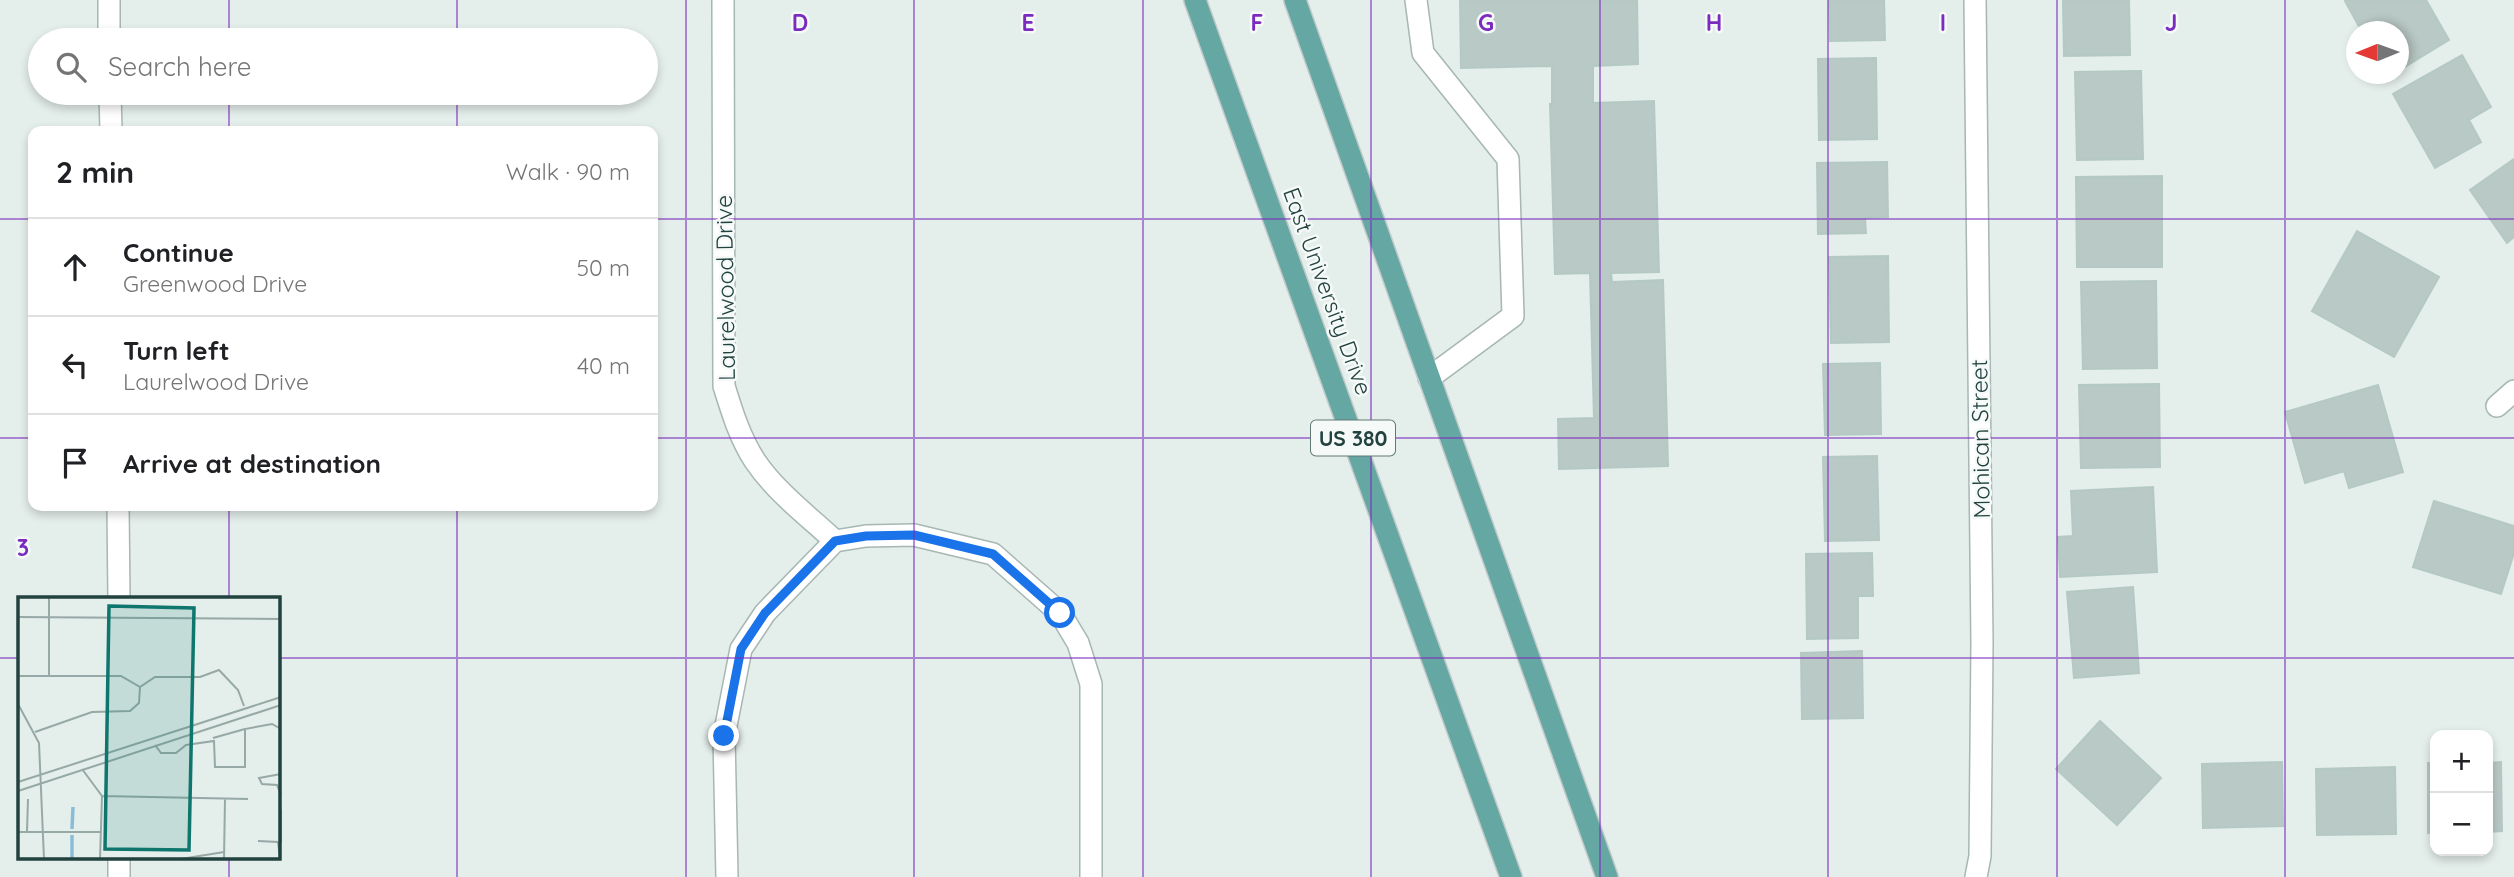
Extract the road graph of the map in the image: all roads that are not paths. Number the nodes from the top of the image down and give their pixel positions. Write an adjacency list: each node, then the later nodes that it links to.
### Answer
1 (109, 0): 7 (street)
2 (723, 0): 14 (street, Laurelwood Drive)
3 (1195, 0): 18 (main road, East University Drive / US 380)
4 (1294, 0): 10 (main road)
5 (1416, 0): 10 (street)
6 (1975, 0): 20 (street, Mohican Street)
7 (109, 28)
8 (110, 105): 9 (street)
9 (111, 126)
10 (1429, 378): 19 (main road)
11 (2514, 391): 12 (street)
12 (2497, 406)
13 (118, 511): 15 (street)
14 (835, 541): 16 (street); 17 (street)
15 (119, 597)
16 (727, 877)
17 (1091, 877)
18 (1511, 877)
19 (1607, 877)
20 (1976, 877)

